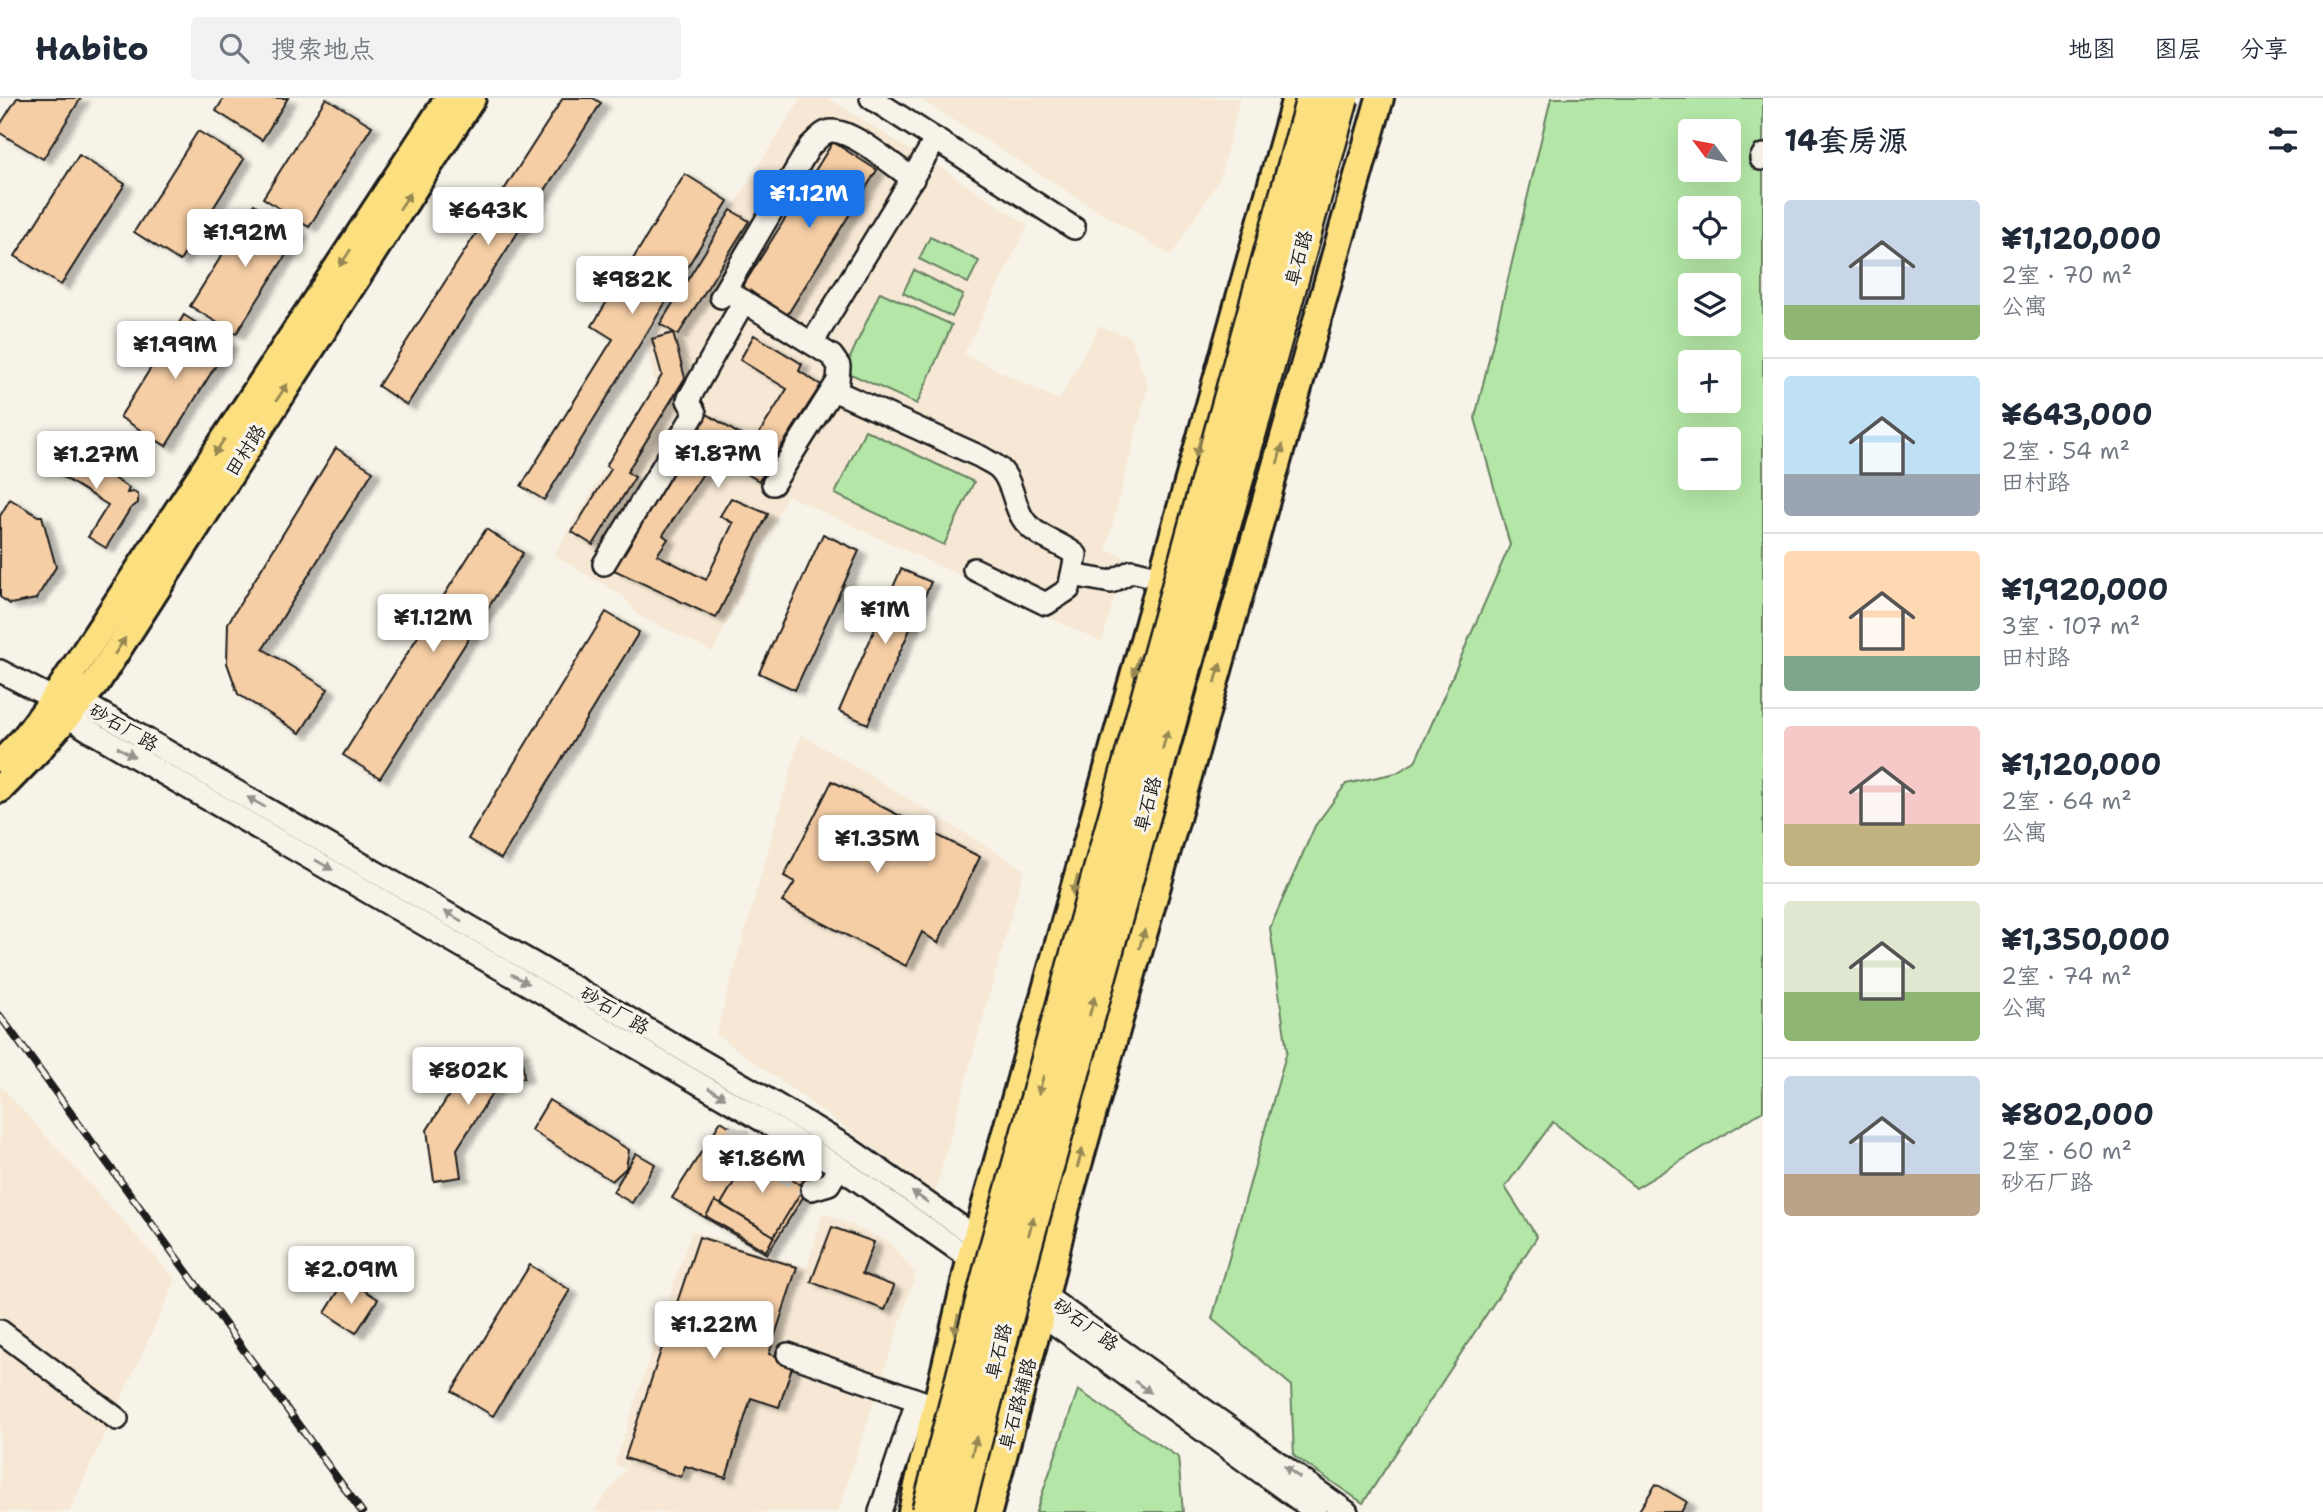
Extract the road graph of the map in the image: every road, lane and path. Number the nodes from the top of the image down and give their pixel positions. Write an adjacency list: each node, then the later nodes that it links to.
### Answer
1 (449, 98): 20 (main road, 田村路, one-way to 20)
2 (472, 98): 20 (main road, 田村路, one-way to 2)
3 (871, 98): 8 (street)
4 (1296, 98): 18 (main road, one-way to 18)
5 (1313, 98): 33 (highway, 阜石路, one-way to 33, bridge)
6 (1342, 98): 34 (highway, 阜石路, one-way to 6, bridge)
7 (1380, 98): 26 (main road, 阜石路, one-way to 7)
8 (936, 139): 9 (street); 10 (street)
9 (913, 179): 11 (street); 12 (street)
10 (1074, 228)
11 (730, 296): 12 (street); 15 (street)
12 (812, 343): 13 (street)
13 (833, 390): 14 (street); 17 (street)
14 (773, 484)
15 (604, 564)
16 (974, 569): 17 (street)
17 (1072, 575): 18 (street)
18 (1161, 578): 25 (main road, one-way to 25)
19 (0, 671): 20 (street)
20 (67, 706): 21 (main road, 田村路); 22 (main road, 田村路); 23 (street, 砂石厂路, one-way to 23); 25 (street, 砂石厂路, one-way to 20)
21 (0, 763)
22 (0, 789)
23 (839, 1167): 24 (street); 25 (street, 砂石厂路)
24 (812, 1189)
25 (974, 1247): 26 (street, 砂石厂路); 29 (main road, one-way to 29)
26 (1043, 1304): 35 (main road, 阜石路辅路); 36 (street, 砂石厂路, one-way to 36); 37 (street, 砂石厂路, one-way to 26)
27 (0, 1331): 30 (street)
28 (788, 1353): 29 (street)
29 (927, 1404): 31 (street); 32 (main road)
30 (117, 1419)
31 (880, 1512)
32 (912, 1512)
33 (928, 1512)
34 (957, 1512)
35 (988, 1512)
36 (1316, 1512)
37 (1347, 1512)

